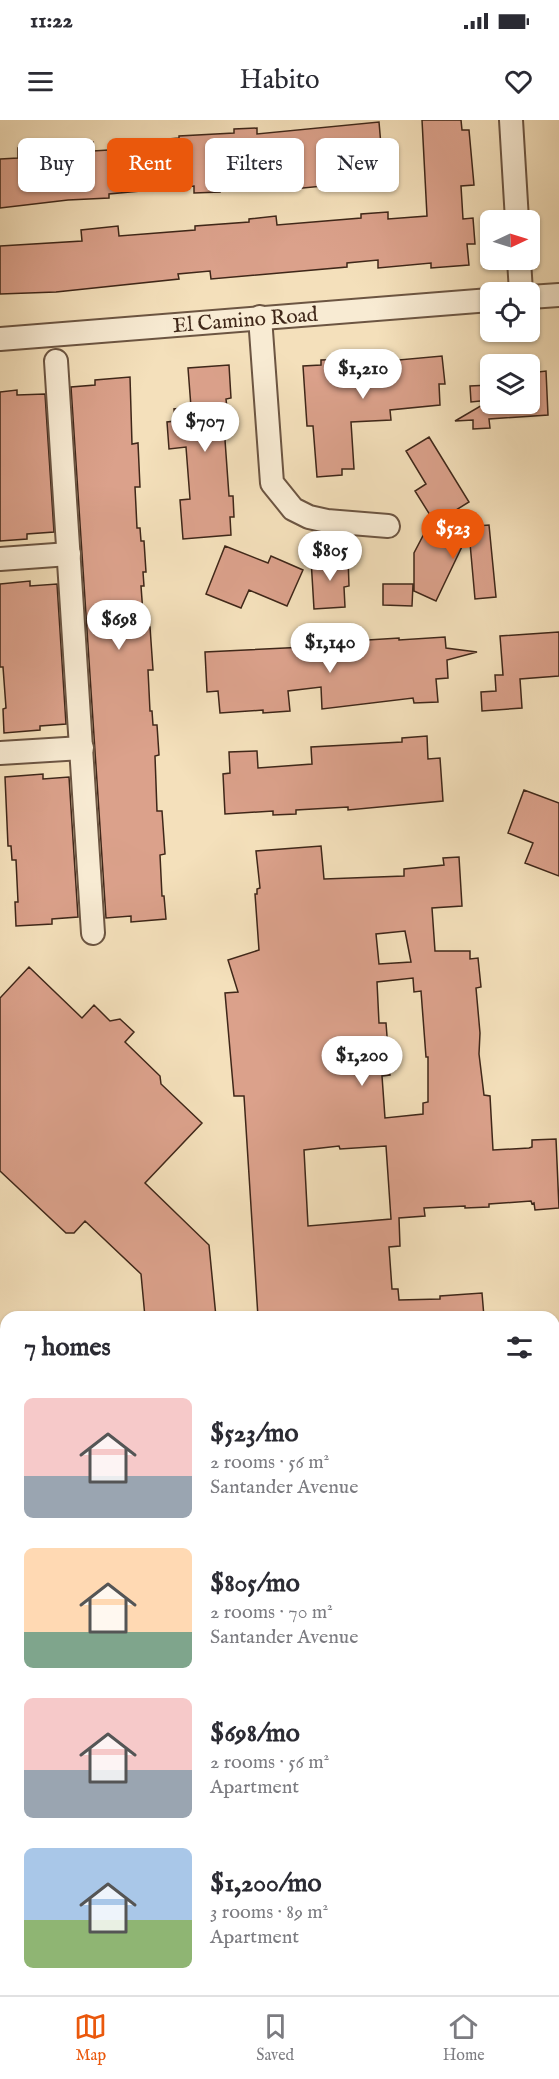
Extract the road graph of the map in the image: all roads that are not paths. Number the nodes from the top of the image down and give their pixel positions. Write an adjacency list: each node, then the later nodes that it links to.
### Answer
1 (511, 120): 2 (street)
2 (516, 210)
3 (559, 295): 4 (street)
4 (540, 296)
5 (480, 301): 6 (street, El Camino Road)
6 (260, 317): 7 (street, El Camino Road); 9 (street)
7 (0, 339)
8 (56, 361): 10 (street)
9 (388, 526)
10 (69, 554): 11 (street); 12 (street)
11 (0, 559)
12 (81, 748): 13 (street); 14 (street)
13 (0, 753)
14 (93, 933)

